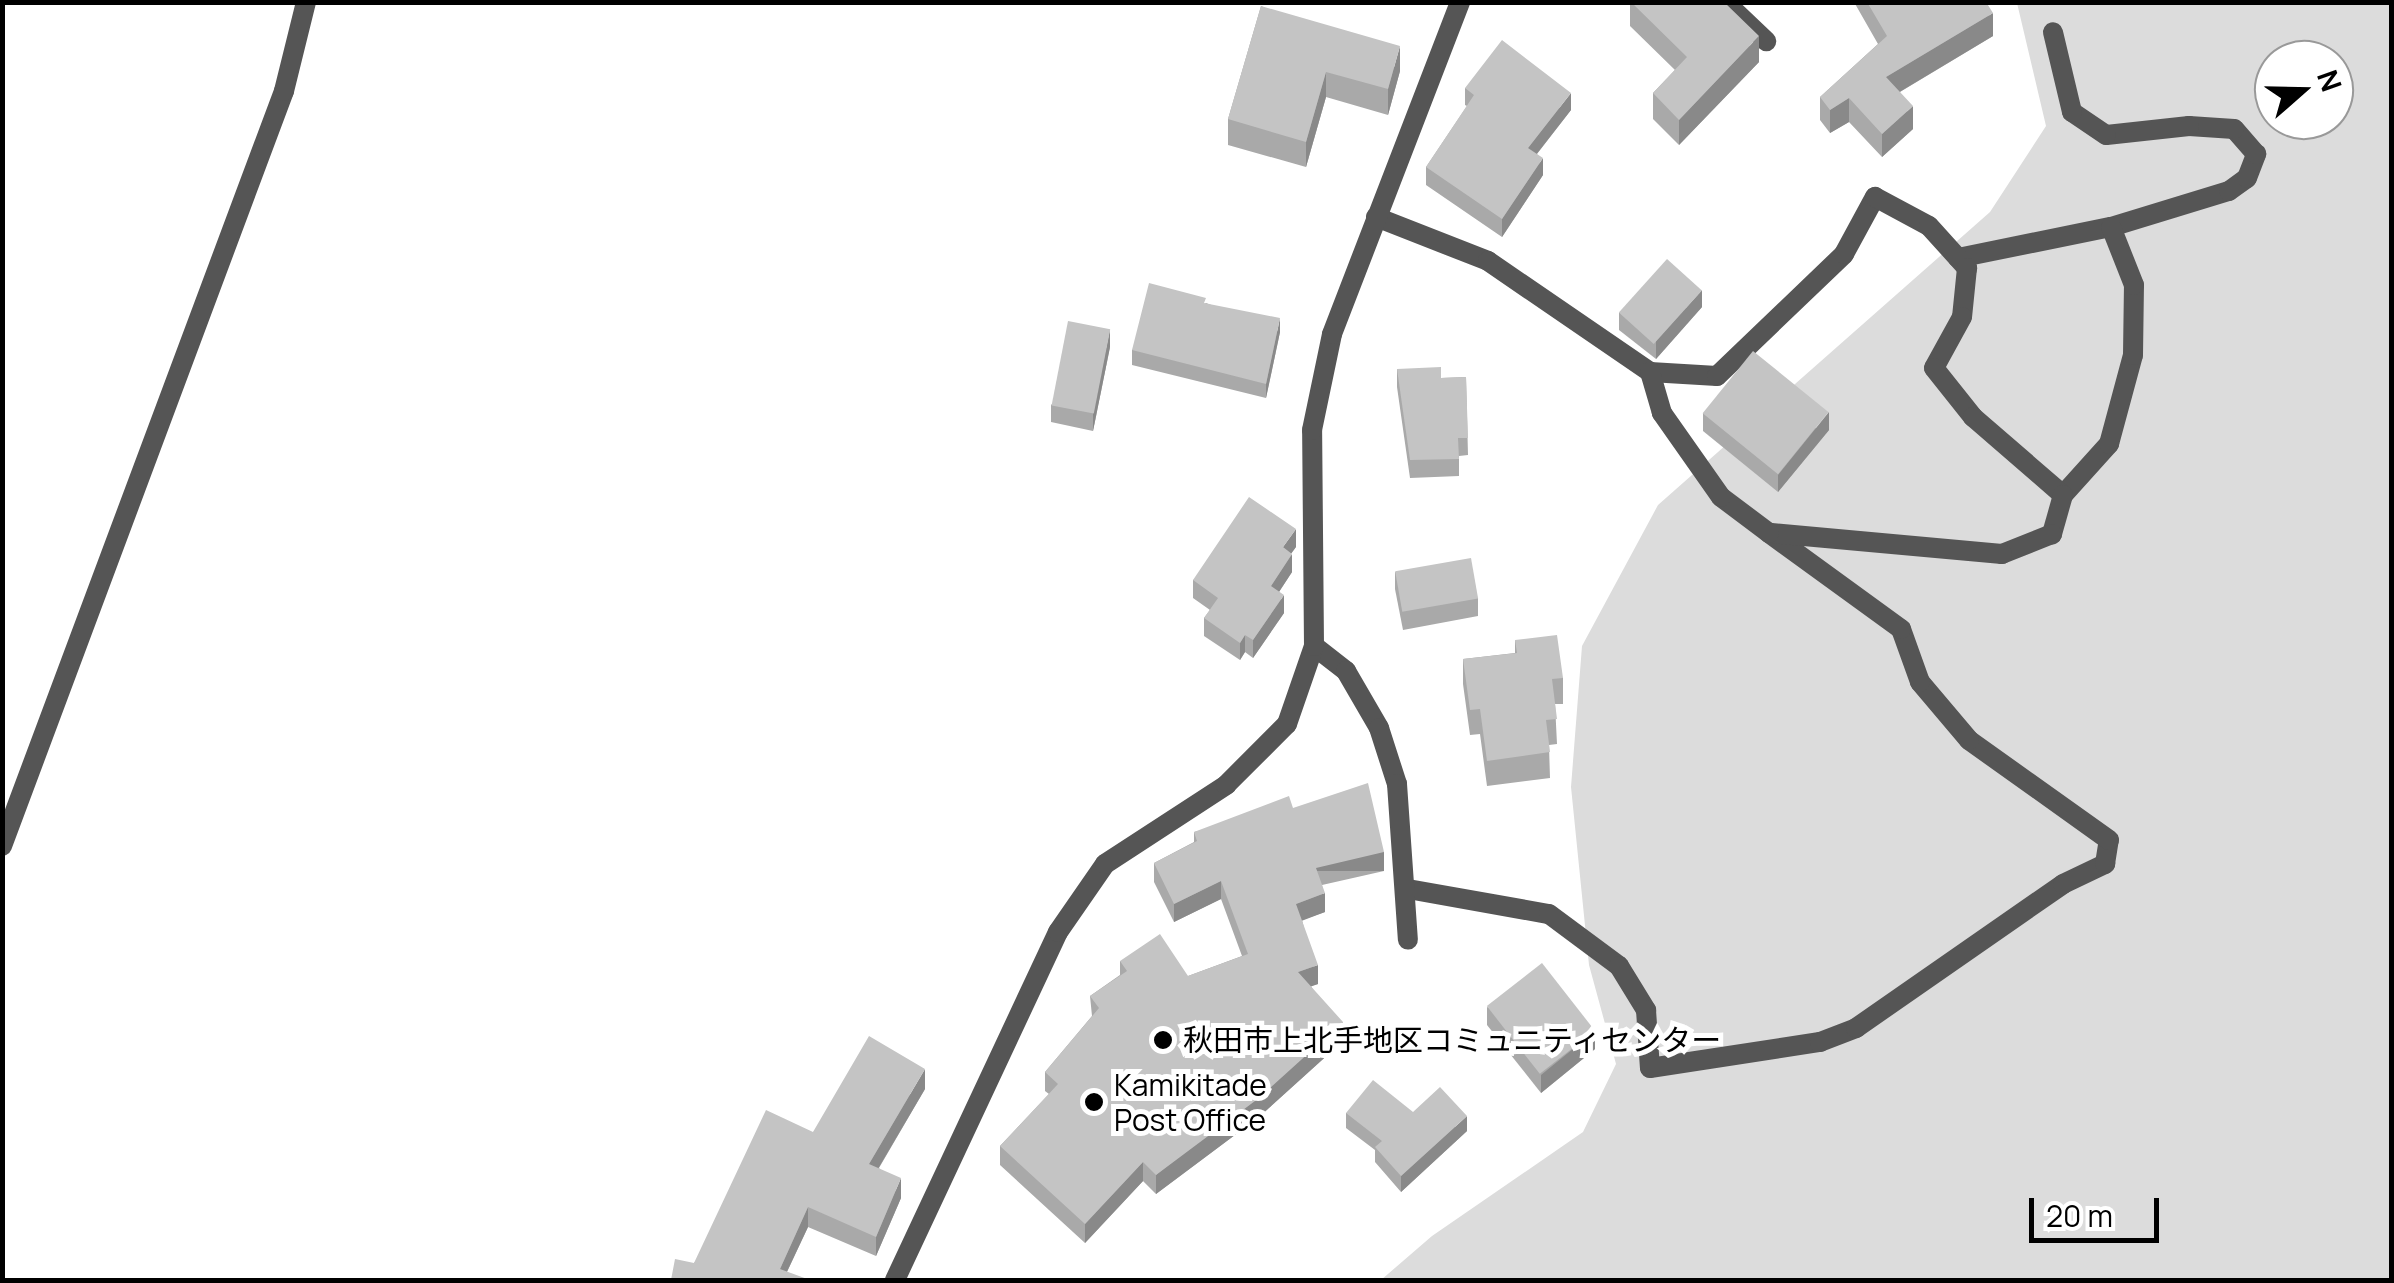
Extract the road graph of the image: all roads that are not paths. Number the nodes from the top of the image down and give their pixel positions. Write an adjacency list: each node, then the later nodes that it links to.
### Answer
1 (306, 2): 13 (street)
2 (1460, 2): 6 (street)
3 (1725, 2): 5 (street)
4 (2053, 32): 7 (street)
5 (1766, 41)
6 (1376, 218): 9 (street); 12 (street)
7 (2111, 226): 8 (street); 10 (street)
8 (1958, 258): 9 (street); 10 (street)
9 (1650, 372): 11 (street)
10 (2063, 495): 11 (street)
11 (1770, 533): 14 (street)
12 (1314, 646): 14 (street); 16 (street)
13 (2, 846)
14 (1408, 889): 15 (street)
15 (1408, 940)
16 (895, 1280)

